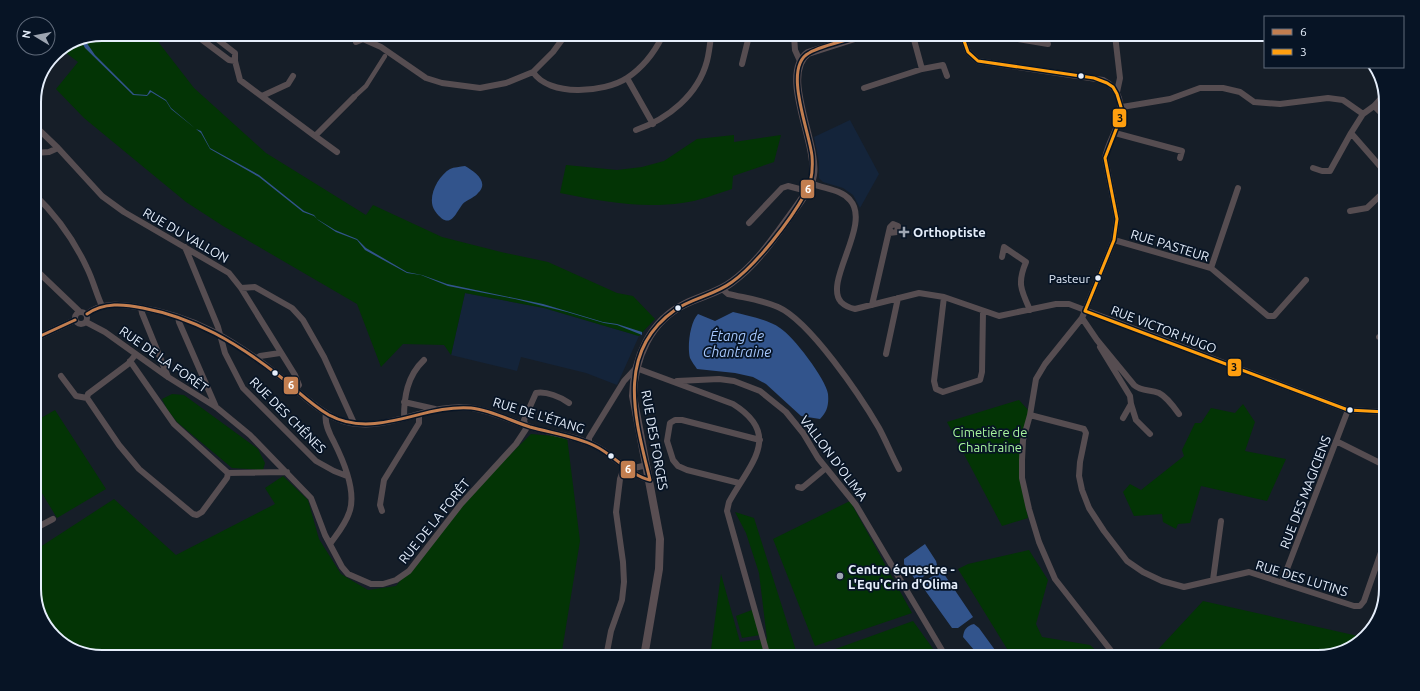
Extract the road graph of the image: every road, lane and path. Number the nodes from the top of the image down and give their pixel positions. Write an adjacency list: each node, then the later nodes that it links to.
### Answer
1 (204, 41): 16 (street)
2 (221, 41): 16 (street)
3 (368, 41): 20 (street)
4 (561, 41): 20 (street)
5 (660, 41): 23 (street)
6 (710, 41): 33 (street)
7 (748, 41): 18 (street)
8 (794, 41): 17 (street)
9 (846, 41): 17 (main road)
10 (914, 41): 19 (street)
11 (964, 41): 25 (street)
12 (1030, 41): 14 (street)
13 (1116, 41): 25 (street)
14 (1048, 44)
15 (385, 56): 27 (street)
16 (235, 61): 26 (street)
17 (800, 61): 45 (main road, RUE DES FORGES)
18 (742, 64)
19 (922, 69): 22 (street); 24 (street)
20 (533, 72): 23 (street)
21 (293, 76): 26 (street)
22 (947, 76)
23 (627, 78): 33 (street)
24 (864, 88)
25 (1117, 92): 30 (street)
26 (262, 96): 38 (street)
27 (354, 97): 38 (street)
28 (1379, 101): 29 (street)
29 (1374, 106): 31 (street); 32 (street)
30 (1122, 107): 32 (street); 36 (street)
31 (1379, 111)
32 (1363, 114): 37 (street)
33 (653, 124): 34 (street)
34 (636, 130)
35 (41, 132): 39 (street, RUE DU VALLON)
36 (1115, 132): 42 (street); 52 (street)
37 (1351, 133): 43 (street); 44 (street)
38 (315, 136): 40 (street)
39 (58, 148): 41 (street); 53 (street, RUE DU VALLON)
40 (337, 152)
41 (41, 153)
42 (1180, 158)
43 (1379, 165)
44 (1313, 168)
45 (809, 187): 50 (street); 59 (main road, RUE DES FORGES); 62 (street, RUE VICTOR HUGO)
46 (1238, 188): 55 (street)
47 (1379, 197): 49 (street)
48 (41, 201): 63 (street)
49 (1350, 211)
50 (749, 223)
51 (889, 233): 62 (street)
52 (1114, 240): 55 (street, RUE PASTEUR); 67 (street)
53 (185, 247): 58 (street, RUE DU VALLON); 75 (street, RUE DES CHÊNES)
54 (1002, 257): 65 (street)
55 (1211, 268): 57 (street, RUE PASTEUR)
56 (41, 275): 66 (street)
57 (1306, 280)
58 (241, 288): 77 (street, RUE DU VALLON); 102 (street)
59 (722, 289): 83 (main road, RUE DES FORGES); 112 (street)
60 (944, 297): 61 (street, RUE VICTOR HUGO); 68 (street, RUE VICTOR HUGO); 68 (street)
61 (898, 298): 62 (street, RUE VICTOR HUGO); 79 (street)
62 (872, 305)
63 (102, 306): 64 (street, RUE DE L'ÉTANG); 69 (street, RUE DE L'ÉTANG)
64 (141, 308): 70 (street, RUE DE L'ÉTANG); 85 (street)
65 (1030, 310): 67 (street, RUE VICTOR HUGO); 68 (street, RUE VICTOR HUGO)
66 (79, 311): 69 (street); 72 (street)
67 (1085, 311): 71 (street); 94 (street, RUE VICTOR HUGO)
68 (983, 312)
69 (87, 314): 73 (street)
70 (178, 316): 75 (street, RUE DE L'ÉTANG); 92 (street)
71 (1082, 318): 76 (street); 99 (street)
72 (75, 320): 73 (street); 74 (street)
73 (86, 322): 78 (street, RUE DE LA FORÊT)
74 (41, 334)
75 (220, 334): 80 (street, RUE DE L'ÉTANG); 115 (street, RUE DES CHÊNES)
76 (1097, 340): 91 (street); 97 (street)
77 (280, 353): 80 (street); 87 (street, RUE DU VALLON)
78 (136, 354): 82 (street); 85 (street, RUE DE LA FORÊT)
79 (886, 354)
80 (257, 358): 87 (street, RUE DE L'ÉTANG)
81 (424, 360): 89 (street)
82 (130, 361): 88 (street); 114 (street)
83 (636, 368): 86 (street, VALLON D'OLIMA); 107 (street); 109 (main road, RUE DES FORGES)
84 (61, 376): 88 (street)
85 (168, 377): 92 (street, RUE DE LA FORÊT)
86 (673, 382): 105 (street); 111 (street, VALLON D'OLIMA)
87 (296, 389): 96 (street, RUE DE L'ÉTANG)
88 (87, 398): 114 (street)
89 (404, 402): 93 (street); 100 (street)
90 (569, 403): 103 (street, RUE DE LA FORÊT)
91 (1131, 404): 101 (street); 104 (street)
92 (216, 407): 113 (street, RUE DE LA FORÊT)
93 (438, 410): 98 (street, RUE DE L'ÉTANG); 103 (street, RUE DE L'ÉTANG)
94 (1348, 410): 95 (street, RUE VICTOR HUGO); 106 (street, RUE DES MAGICIENS)
95 (1379, 412)
96 (326, 413): 102 (street, RUE DE L'ÉTANG); 115 (street)
97 (1179, 414)
98 (419, 415): 100 (street, RUE DE L'ÉTANG); 119 (street)
99 (1030, 415): 125 (street, RUE DES LUTINS); 131 (street)
100 (404, 418): 102 (street, RUE DE L'ÉTANG)
101 (1123, 418)
102 (354, 423)
103 (525, 426): 107 (street, RUE DE L'ÉTANG); 123 (street, RUE DE LA FORÊT)
104 (1150, 434)
105 (760, 440): 117 (street); 117 (street)
106 (1336, 441): 108 (street); 126 (street, RUE DES MAGICIENS)
107 (589, 442): 110 (street, RUE DE L'ÉTANG)
108 (1379, 462)
109 (646, 465): 110 (street); 116 (main road, RUE DES FORGES)
110 (627, 467): 116 (street, RUE DE L'ÉTANG); 127 (street)
111 (826, 468): 118 (street); 130 (street, VALLON D'OLIMA)
112 (899, 469)
113 (287, 472): 114 (street); 123 (street, RUE DE LA FORÊT)
114 (228, 474)
115 (347, 476): 123 (street)
116 (650, 480): 128 (main road, RUE DES FORGES)
117 (739, 483): 129 (street)
118 (798, 487)
119 (382, 511)
120 (53, 519): 122 (street)
121 (1221, 520): 125 (street)
122 (41, 525)
123 (330, 544)
124 (1379, 558): 126 (street, RUE DES LUTINS)
125 (1213, 580): 126 (street, RUE DES LUTINS)
126 (1282, 582)
127 (608, 650)
128 (645, 650)
129 (766, 650)
130 (942, 650)
131 (1111, 650)

